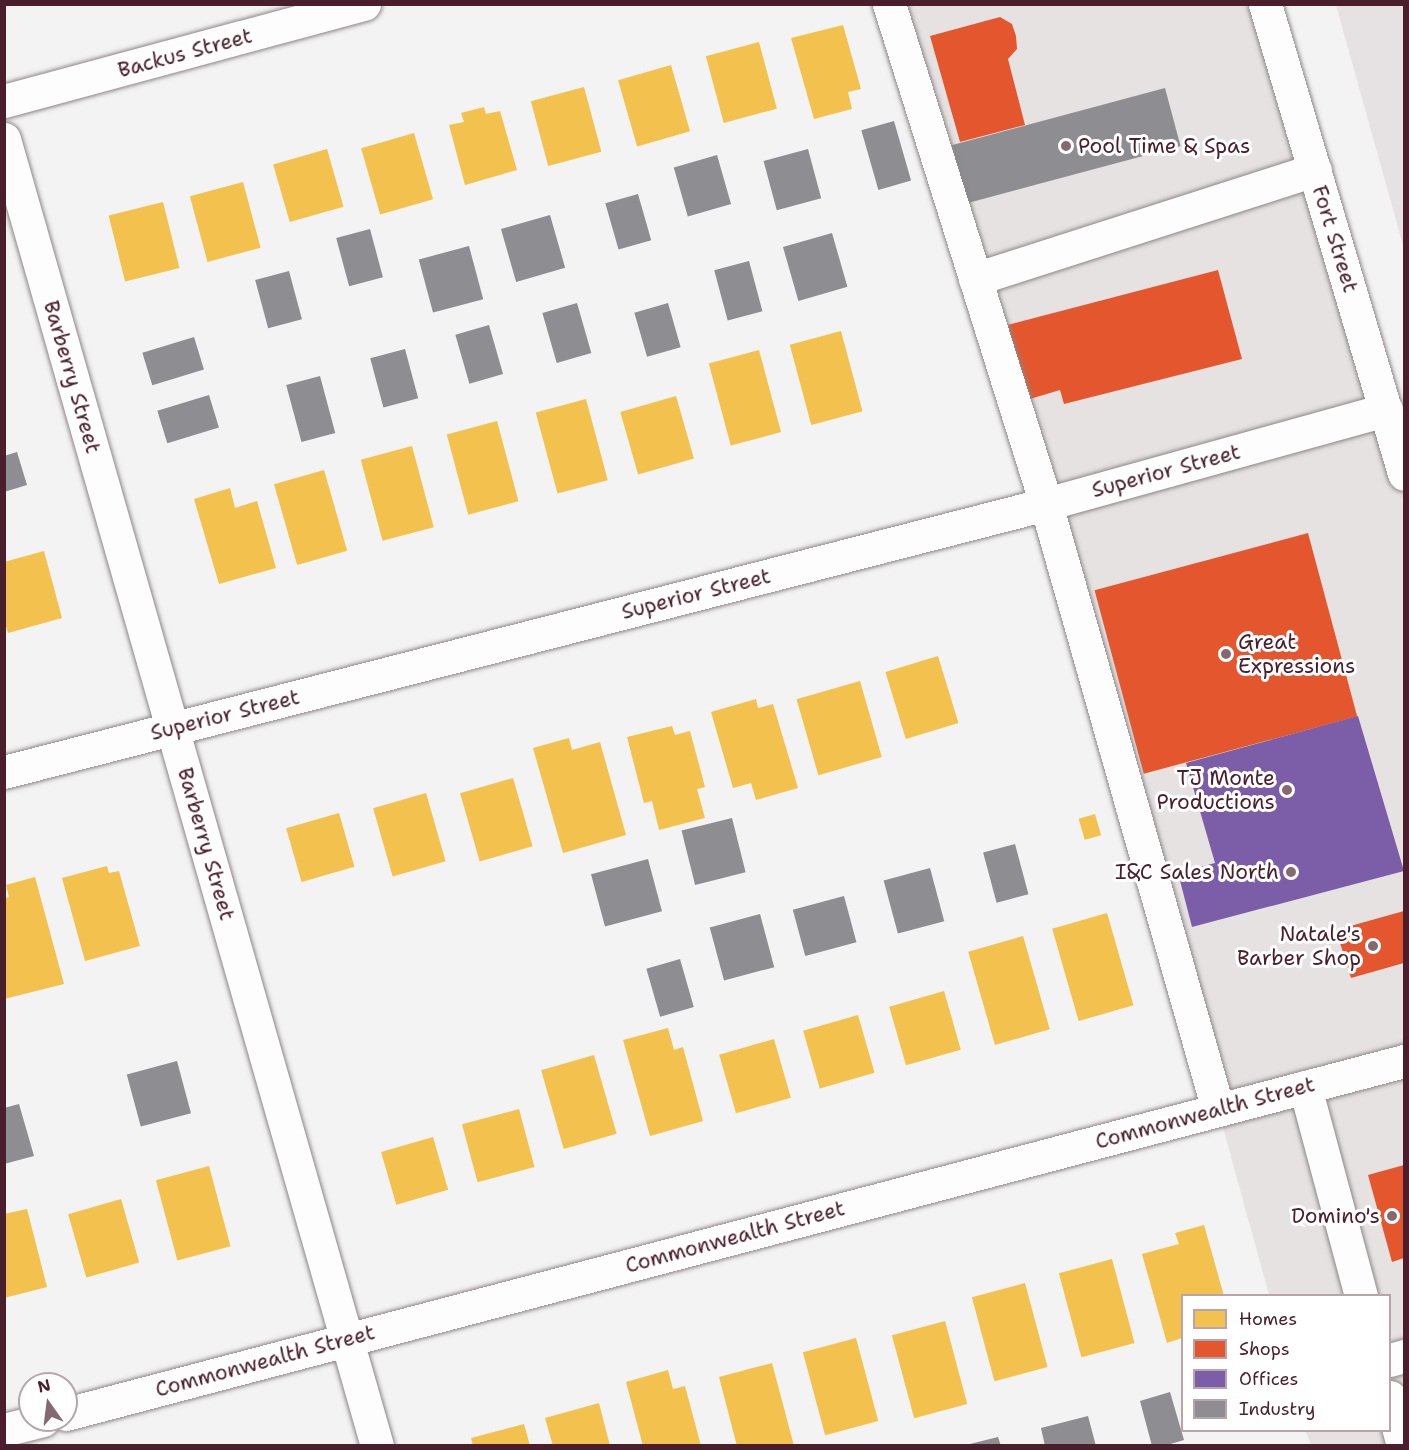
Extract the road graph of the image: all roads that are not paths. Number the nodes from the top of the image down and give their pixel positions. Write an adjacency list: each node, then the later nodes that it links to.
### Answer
1 (364, 4): 4 (street, Backus Street)
2 (889, 4): 7 (street)
3 (1265, 4): 6 (street, Fort Street)
4 (4, 101)
5 (4, 139): 11 (street, Barberry Street)
6 (1315, 170): 7 (street); 8 (street, Fort Street)
7 (975, 279): 10 (street)
8 (1395, 402): 9 (street, Fort Street); 10 (street, Superior Street)
9 (1404, 474)
10 (1047, 504): 11 (street, Superior Street); 15 (street)
11 (173, 728): 12 (street, Superior Street); 17 (street, Barberry Street)
12 (4, 772)
13 (1404, 1061): 14 (street, Commonwealth Street)
14 (1305, 1087): 15 (street, Commonwealth Street); 16 (street)
15 (1218, 1110): 17 (street, Commonwealth Street)
16 (1360, 1294)
17 (346, 1339): 19 (street, Commonwealth Street); 20 (street, Barberry Street)
18 (1391, 1404): 21 (street)
19 (78, 1411)
20 (377, 1446)
21 (1403, 1446)

